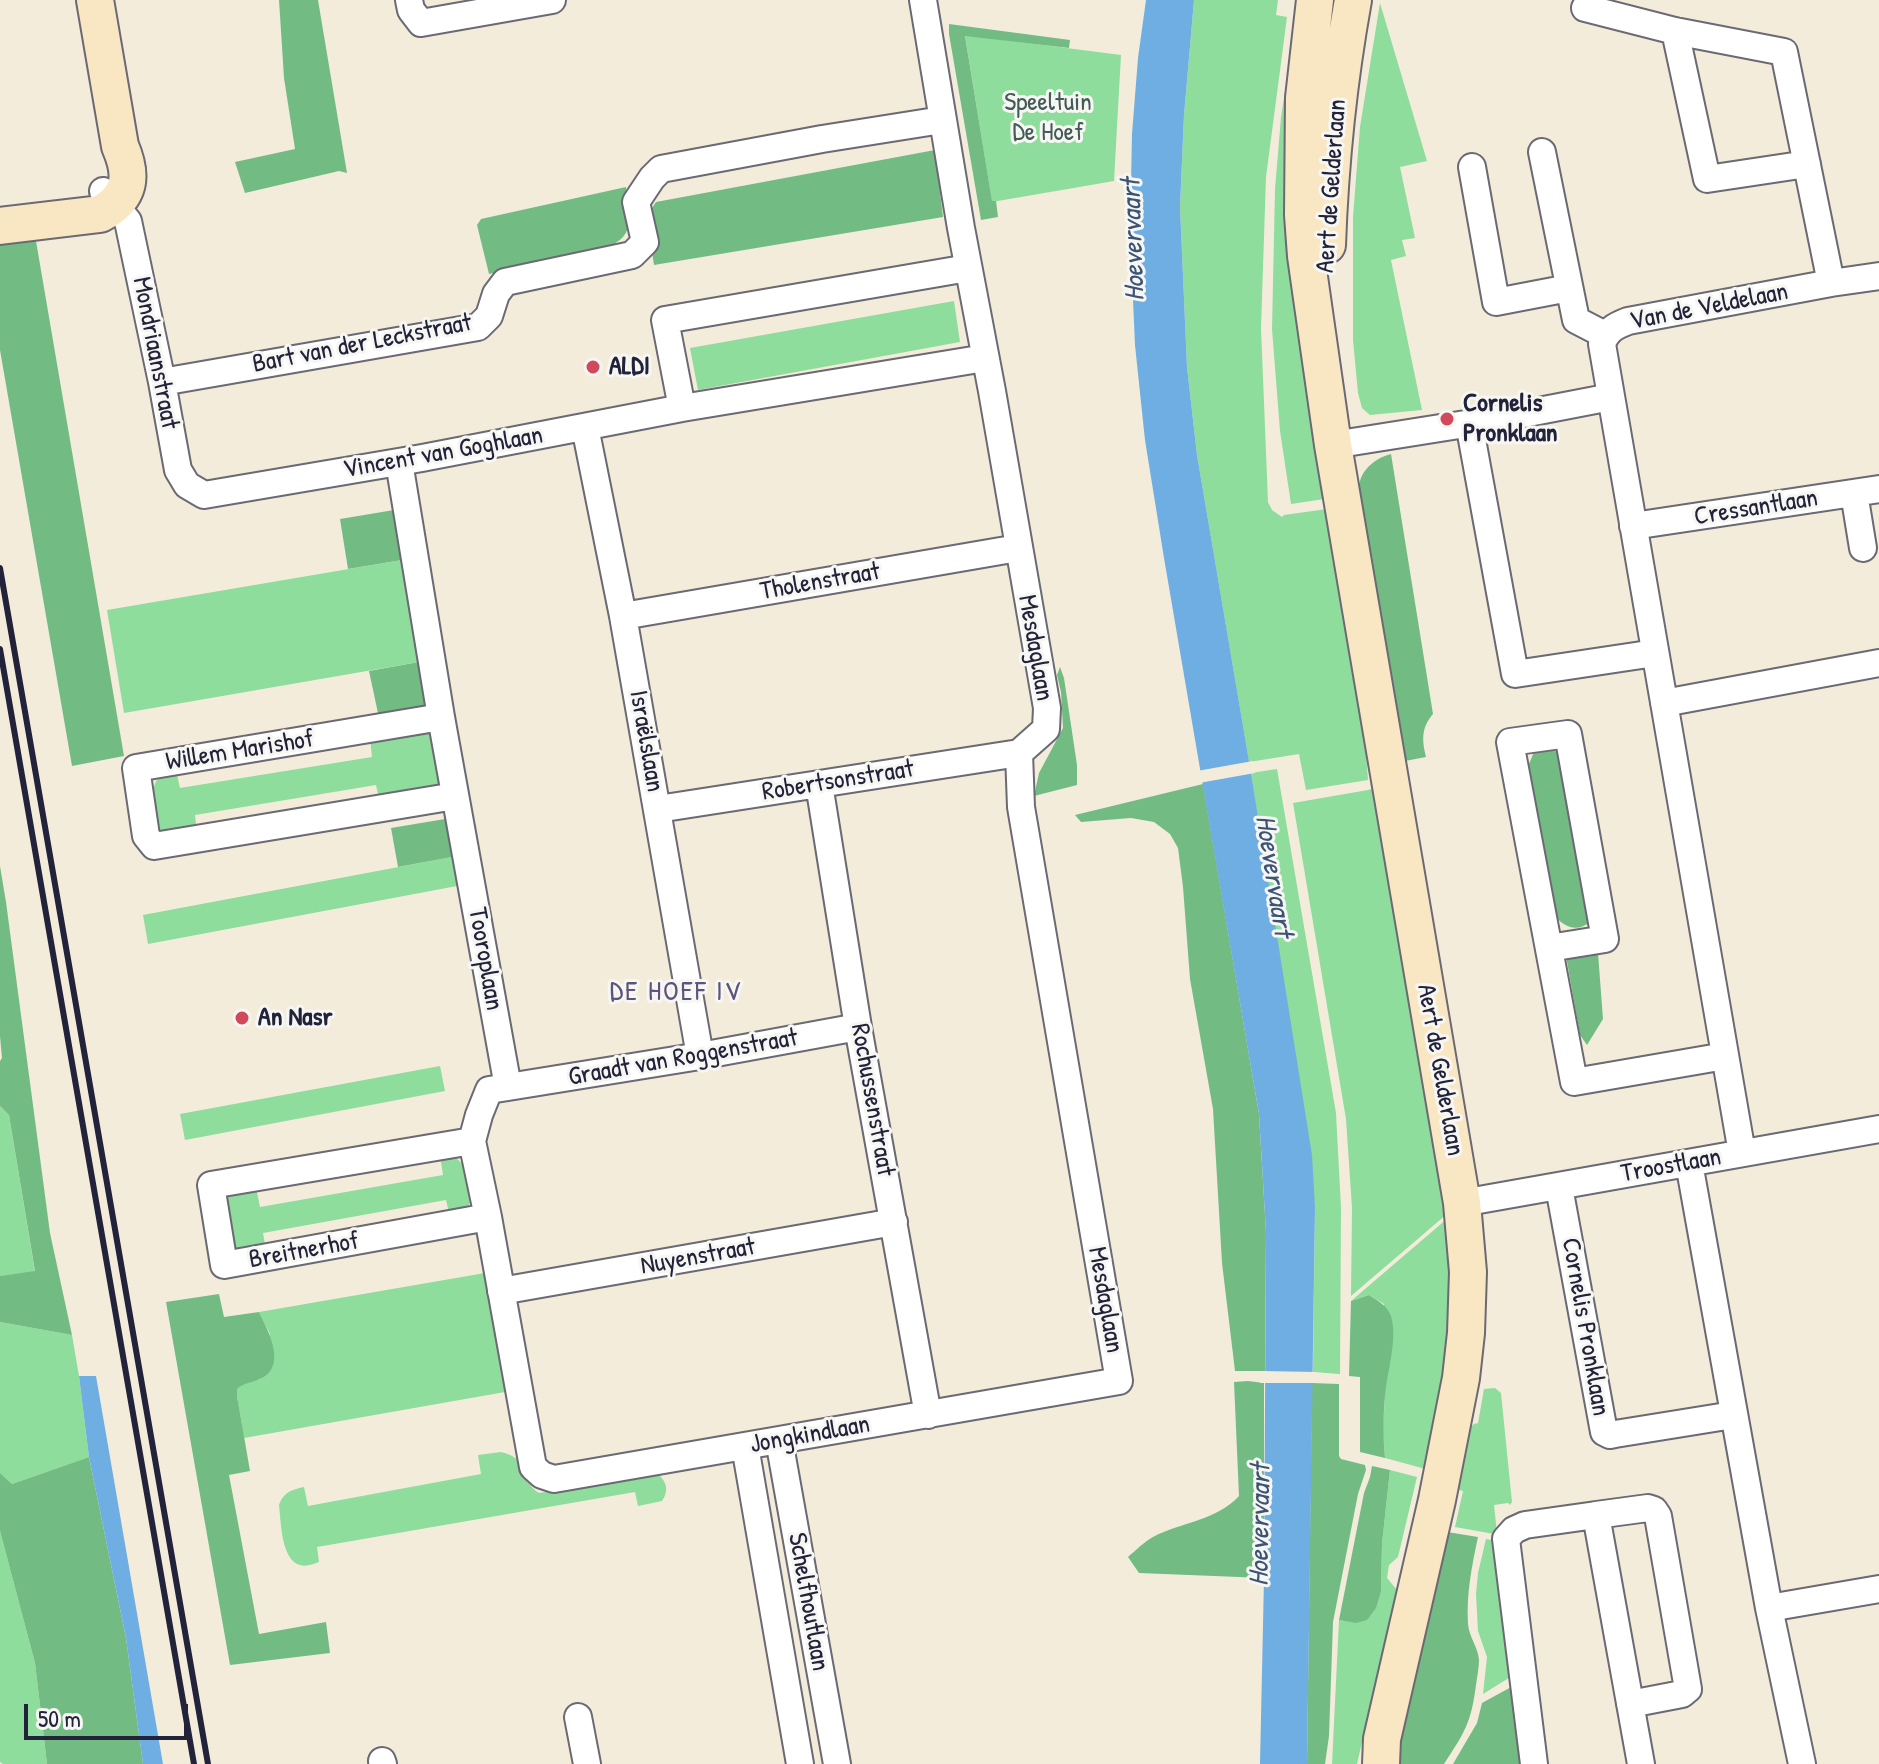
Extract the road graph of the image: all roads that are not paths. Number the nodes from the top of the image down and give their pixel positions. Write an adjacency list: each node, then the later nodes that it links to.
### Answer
1 (95, 0): 13 (street)
2 (552, 0): 7 (street)
3 (923, 0): 9 (street, Mesdaglaan)
4 (1315, 0): 22 (street, Aert de Gelderlaan)
5 (1353, 0): 22 (street, Aert de Gelderlaan)
6 (1585, 8): 8 (street)
7 (415, 11)
8 (1675, 31): 11 (street); 11 (street)
9 (942, 120): 16 (street, Mesdaglaan); 23 (street, Bart van der Leckstraat)
10 (1542, 152): 19 (street)
11 (1807, 164): 18 (street)
12 (1472, 167): 19 (street)
13 (103, 202): 14 (street); 15 (street); 23 (street, Mondriaanstraat)
14 (0, 212)
15 (0, 226)
16 (968, 268): 21 (street, Mesdaglaan); 25 (street)
17 (1879, 276): 18 (street, Van de Veldelaan)
18 (1831, 283): 20 (street, Van de Veldelaan)
19 (1569, 288): 20 (street)
20 (1605, 335): 24 (street, Van de Veldelaan)
21 (985, 358): 25 (street, Vincent van Goghlaan); 33 (street, Mesdaglaan)
22 (1322, 374): 28 (street, Aert de Gelderlaan)
23 (162, 382): 31 (street, Mondriaanstraat)
24 (1611, 397): 26 (street); 32 (street)
25 (682, 408): 27 (street, Vincent van Goghlaan)
26 (1469, 423): 28 (street); 36 (street)
27 (585, 427): 29 (street, Vincent van Goghlaan); 35 (street, Israëlslaan)
28 (1333, 445): 54 (street, Aert de Gelderlaan)
29 (399, 462): 31 (street, Vincent van Goghlaan); 39 (street, Tooroplaan)
30 (1866, 491): 32 (street, Cressantlaan); 34 (street)
31 (204, 495)
32 (1633, 526): 36 (street)
33 (1018, 548): 35 (street, Tholenstraat); 40 (street, Mesdaglaan)
34 (1863, 548)
35 (623, 616): 43 (street, Israëlslaan)
36 (1655, 653): 38 (street)
37 (1879, 663): 38 (street)
38 (1664, 703): 47 (street)
39 (441, 717): 42 (street, Tooroplaan); 42 (street, Willem Marishof)
40 (1019, 753): 41 (street, Robertsonstraat); 58 (street, Mesdaglaan)
41 (819, 784): 43 (street, Robertsonstraat); 45 (street, Rochussenstraat)
42 (455, 796): 48 (street, Tooroplaan)
43 (658, 809): 46 (street, Israëlslaan)
44 (1549, 948): 44 (street); 47 (street)
45 (858, 1027): 46 (street, Graadt van Roggenstraat); 56 (street, Rochussenstraat)
46 (700, 1056): 48 (street, Graadt van Roggenstraat)
47 (1725, 1056): 51 (street)
48 (508, 1087): 50 (street)
49 (1879, 1129): 51 (street, Troostlaan)
50 (472, 1141): 55 (street); 55 (street, Breitnerhof)
51 (1742, 1153): 52 (street, Troostlaan)
52 (1689, 1163): 53 (street, Troostlaan); 60 (street)
53 (1559, 1187): 54 (street, Troostlaan); 60 (street, Cornelis Pronklaan)
54 (1462, 1203): 71 (street, Aert de Gelderlaan)
55 (488, 1217): 57 (street)
56 (894, 1222): 57 (street, Nuyenstraat); 59 (street, Rochussenstraat)
57 (501, 1291): 62 (street, Jongkindlaan)
58 (1119, 1381): 59 (street, Jongkindlaan)
59 (928, 1415): 61 (street, Jongkindlaan)
60 (1733, 1415): 65 (street)
61 (779, 1440): 62 (street, Jongkindlaan); 70 (street, Schelfhoutlaan)
62 (745, 1446): 69 (street, Schelfhoutlaan)
63 (1596, 1515): 66 (street); 66 (street); 72 (street)
64 (1879, 1589): 65 (street)
65 (1769, 1608): 74 (street)
66 (1630, 1704): 73 (street)
67 (578, 1717): 68 (street)
68 (587, 1764)
69 (800, 1764)
70 (837, 1764)
71 (1381, 1764)
72 (1534, 1764)
73 (1641, 1764)
74 (1802, 1764)

